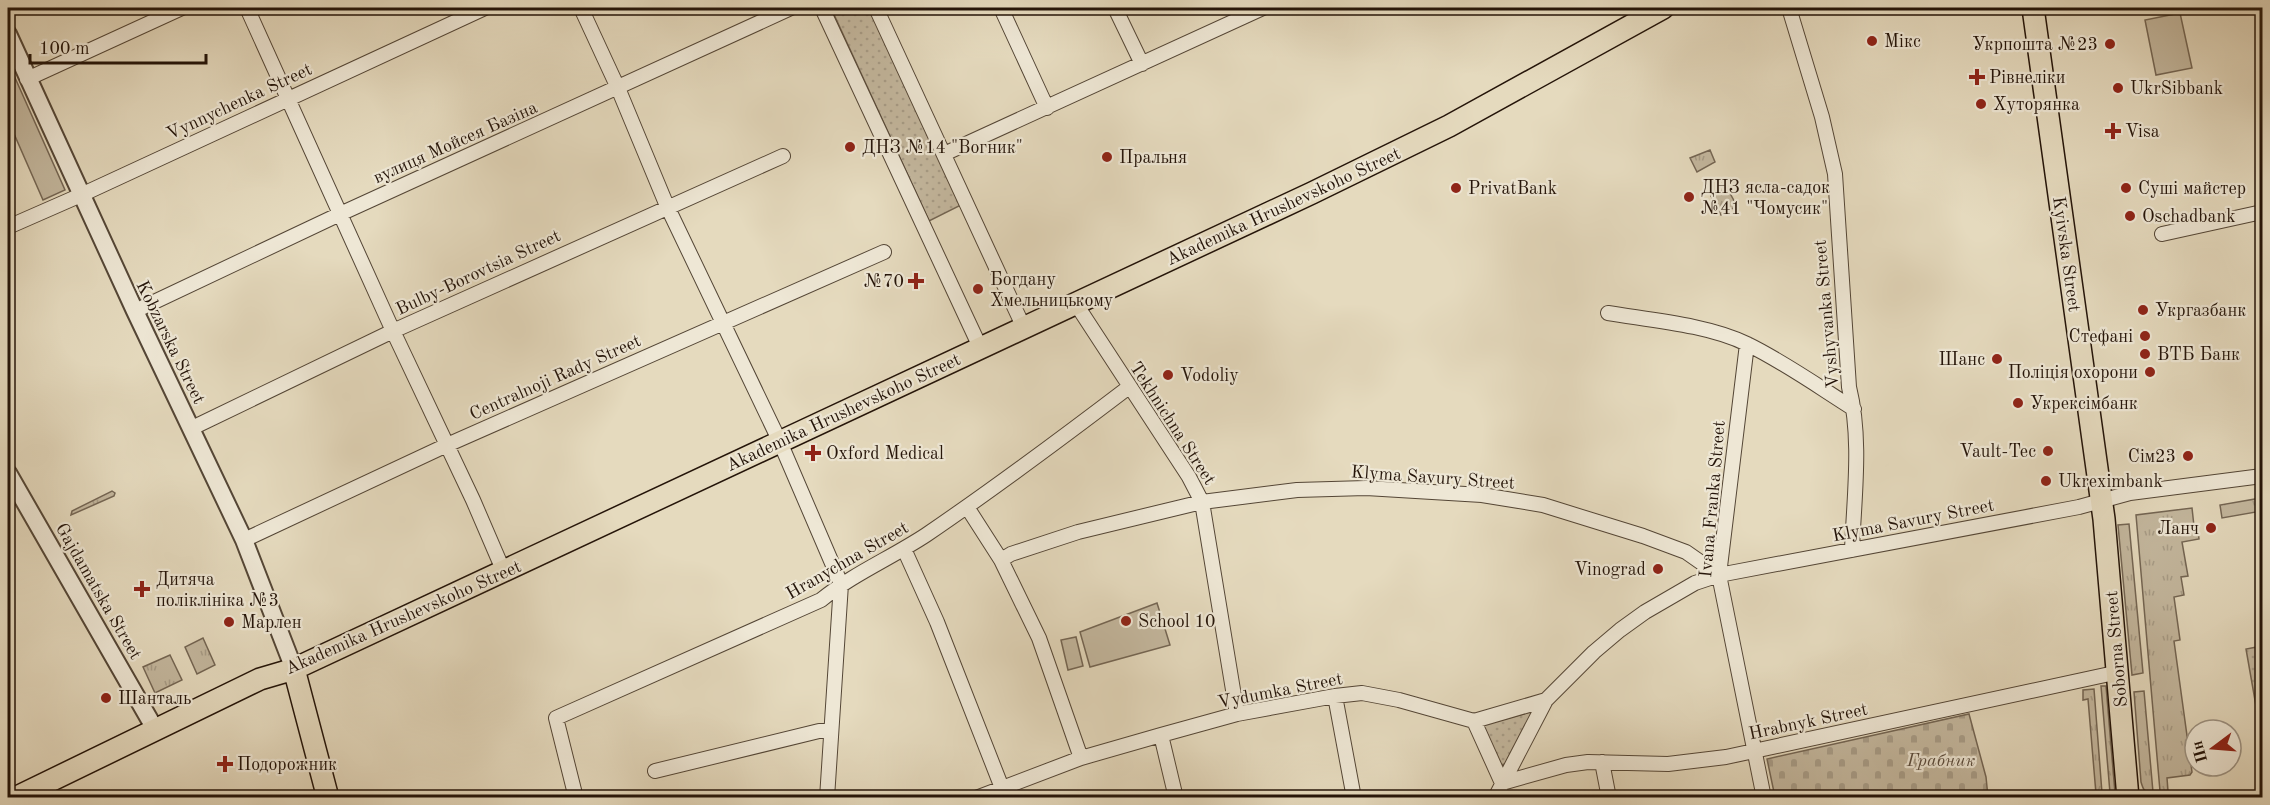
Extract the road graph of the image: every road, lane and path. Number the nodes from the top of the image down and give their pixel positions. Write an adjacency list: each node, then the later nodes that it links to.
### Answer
1 (182, 8): 16 (street)
2 (248, 8): 18 (street)
3 (485, 8): 18 (street, Vynnychenka Street)
4 (581, 8): 17 (street)
5 (791, 8): 17 (street, вулиця Мойсея Базіна)
6 (822, 8): 36 (street)
7 (876, 8): 20 (street)
8 (1001, 8): 19 (street)
9 (1115, 8): 15 (street)
10 (1663, 8): 29 (main road, Akademika Hrushevskoho Street)
11 (1789, 8): 38 (street, Vyshyvanka Street)
12 (2033, 8): 44 (main road, Kyivska Street)
13 (1255, 9): 15 (street)
14 (8, 34): 16 (street, Kobzarska Street)
15 (1142, 64): 19 (street)
16 (27, 79): 22 (street, Kobzarska Street)
17 (618, 88): 23 (street); 25 (street, вулиця Мойсея Базіна)
18 (289, 98): 22 (street, Vynnychenka Street); 25 (street)
19 (1047, 108): 20 (street)
20 (944, 154): 33 (street)
21 (783, 156): 23 (street, Bulby-Borovtsia Street)
22 (81, 195): 26 (street, Vynnychenka Street); 30 (street, Kobzarska Street)
23 (667, 206): 32 (street); 34 (street, Bulby-Borovtsia Street)
24 (2262, 212): 27 (street)
25 (340, 214): 30 (street, вулиця Мойсея Базіна); 34 (street)
26 (8, 226)
27 (2162, 234)
28 (884, 252): 32 (street, Centralnoji Rady Street)
29 (1076, 304): 33 (main road, Akademika Hrushevskoho Street); 37 (street, Tekhnichna Street)
30 (135, 311): 39 (street, Kobzarska Street)
31 (1608, 313): 35 (street)
32 (724, 321): 40 (street); 41 (street, Centralnoji Rady Street)
33 (1024, 328): 36 (main road, Akademika Hrushevskoho Street)
34 (393, 331): 39 (street, Bulby-Borovtsia Street); 41 (street)
35 (1747, 344): 38 (street); 52 (street, Ivana Franka Street)
36 (980, 347): 40 (main road, Akademika Hrushevskoho Street)
37 (1129, 387): 45 (street, Tekhnichna Street); 46 (street, Hranychna Street)
38 (1854, 409): 49 (street, Vyshyvanka Street)
39 (192, 428): 47 (street, Kobzarska Street)
40 (780, 442): 51 (main road, Akademika Hrushevskoho Street); 53 (street)
41 (447, 445): 47 (street, Centralnoji Rady Street); 51 (street)
42 (8, 473): 60 (street, Gajdamatska Street)
43 (2262, 476): 44 (street, Klyma Savury Street)
44 (2102, 500): 49 (street, Klyma Savury Street); 55 (main road, Soborna Street)
45 (1202, 502): 50 (street, Klyma Savury Street); 52 (street, Klyma Savury Street); 58 (street, Tekhnichna Street)
46 (967, 507): 48 (street, Hranychna Street); 50 (street)
47 (244, 540): 54 (street, Kobzarska Street)
48 (904, 549): 53 (street, Hranychna Street); 68 (street)
49 (1852, 550): 52 (street, Klyma Savury Street)
50 (1001, 560): 64 (street)
51 (504, 572): 54 (main road, Akademika Hrushevskoho Street)
52 (1719, 575): 57 (street); 63 (street, Ivana Franka Street)
53 (841, 584): 61 (street); 72 (street, Hranychna Street)
54 (294, 669): 60 (main road, Akademika Hrushevskoho Street); 71 (main road)
55 (2119, 672): 63 (street, Hrabnyk Street); 79 (main road, Soborna Street)
56 (1335, 696): 58 (street, Vydumka Street); 59 (street, Vydumka Street); 75 (street)
57 (1546, 700): 59 (street); 67 (street)
58 (1237, 714): 62 (street, Vydumka Street)
59 (1474, 722): 67 (street)
60 (155, 729): 70 (main road, Akademika Hrushevskoho Street)
61 (830, 730): 66 (street); 73 (street)
62 (1161, 735): 64 (street, Vydumka Street); 74 (street)
63 (1755, 751): 65 (street, Hrabnyk Street); 78 (street, Ivana Franka Street)
64 (1081, 758): 68 (street, Vydumka Street)
65 (1602, 762): 67 (street, Hrabnyk Street); 77 (street)
66 (655, 771)
67 (1502, 783): 76 (street)
68 (1002, 788): 69 (street, Vydumka Street)
69 (982, 797)
70 (15, 798)
71 (328, 798)
72 (576, 798)
73 (827, 798)
74 (1176, 798)
75 (1354, 798)
76 (1495, 798)
77 (1609, 798)
78 (1764, 798)
79 (2128, 798)

